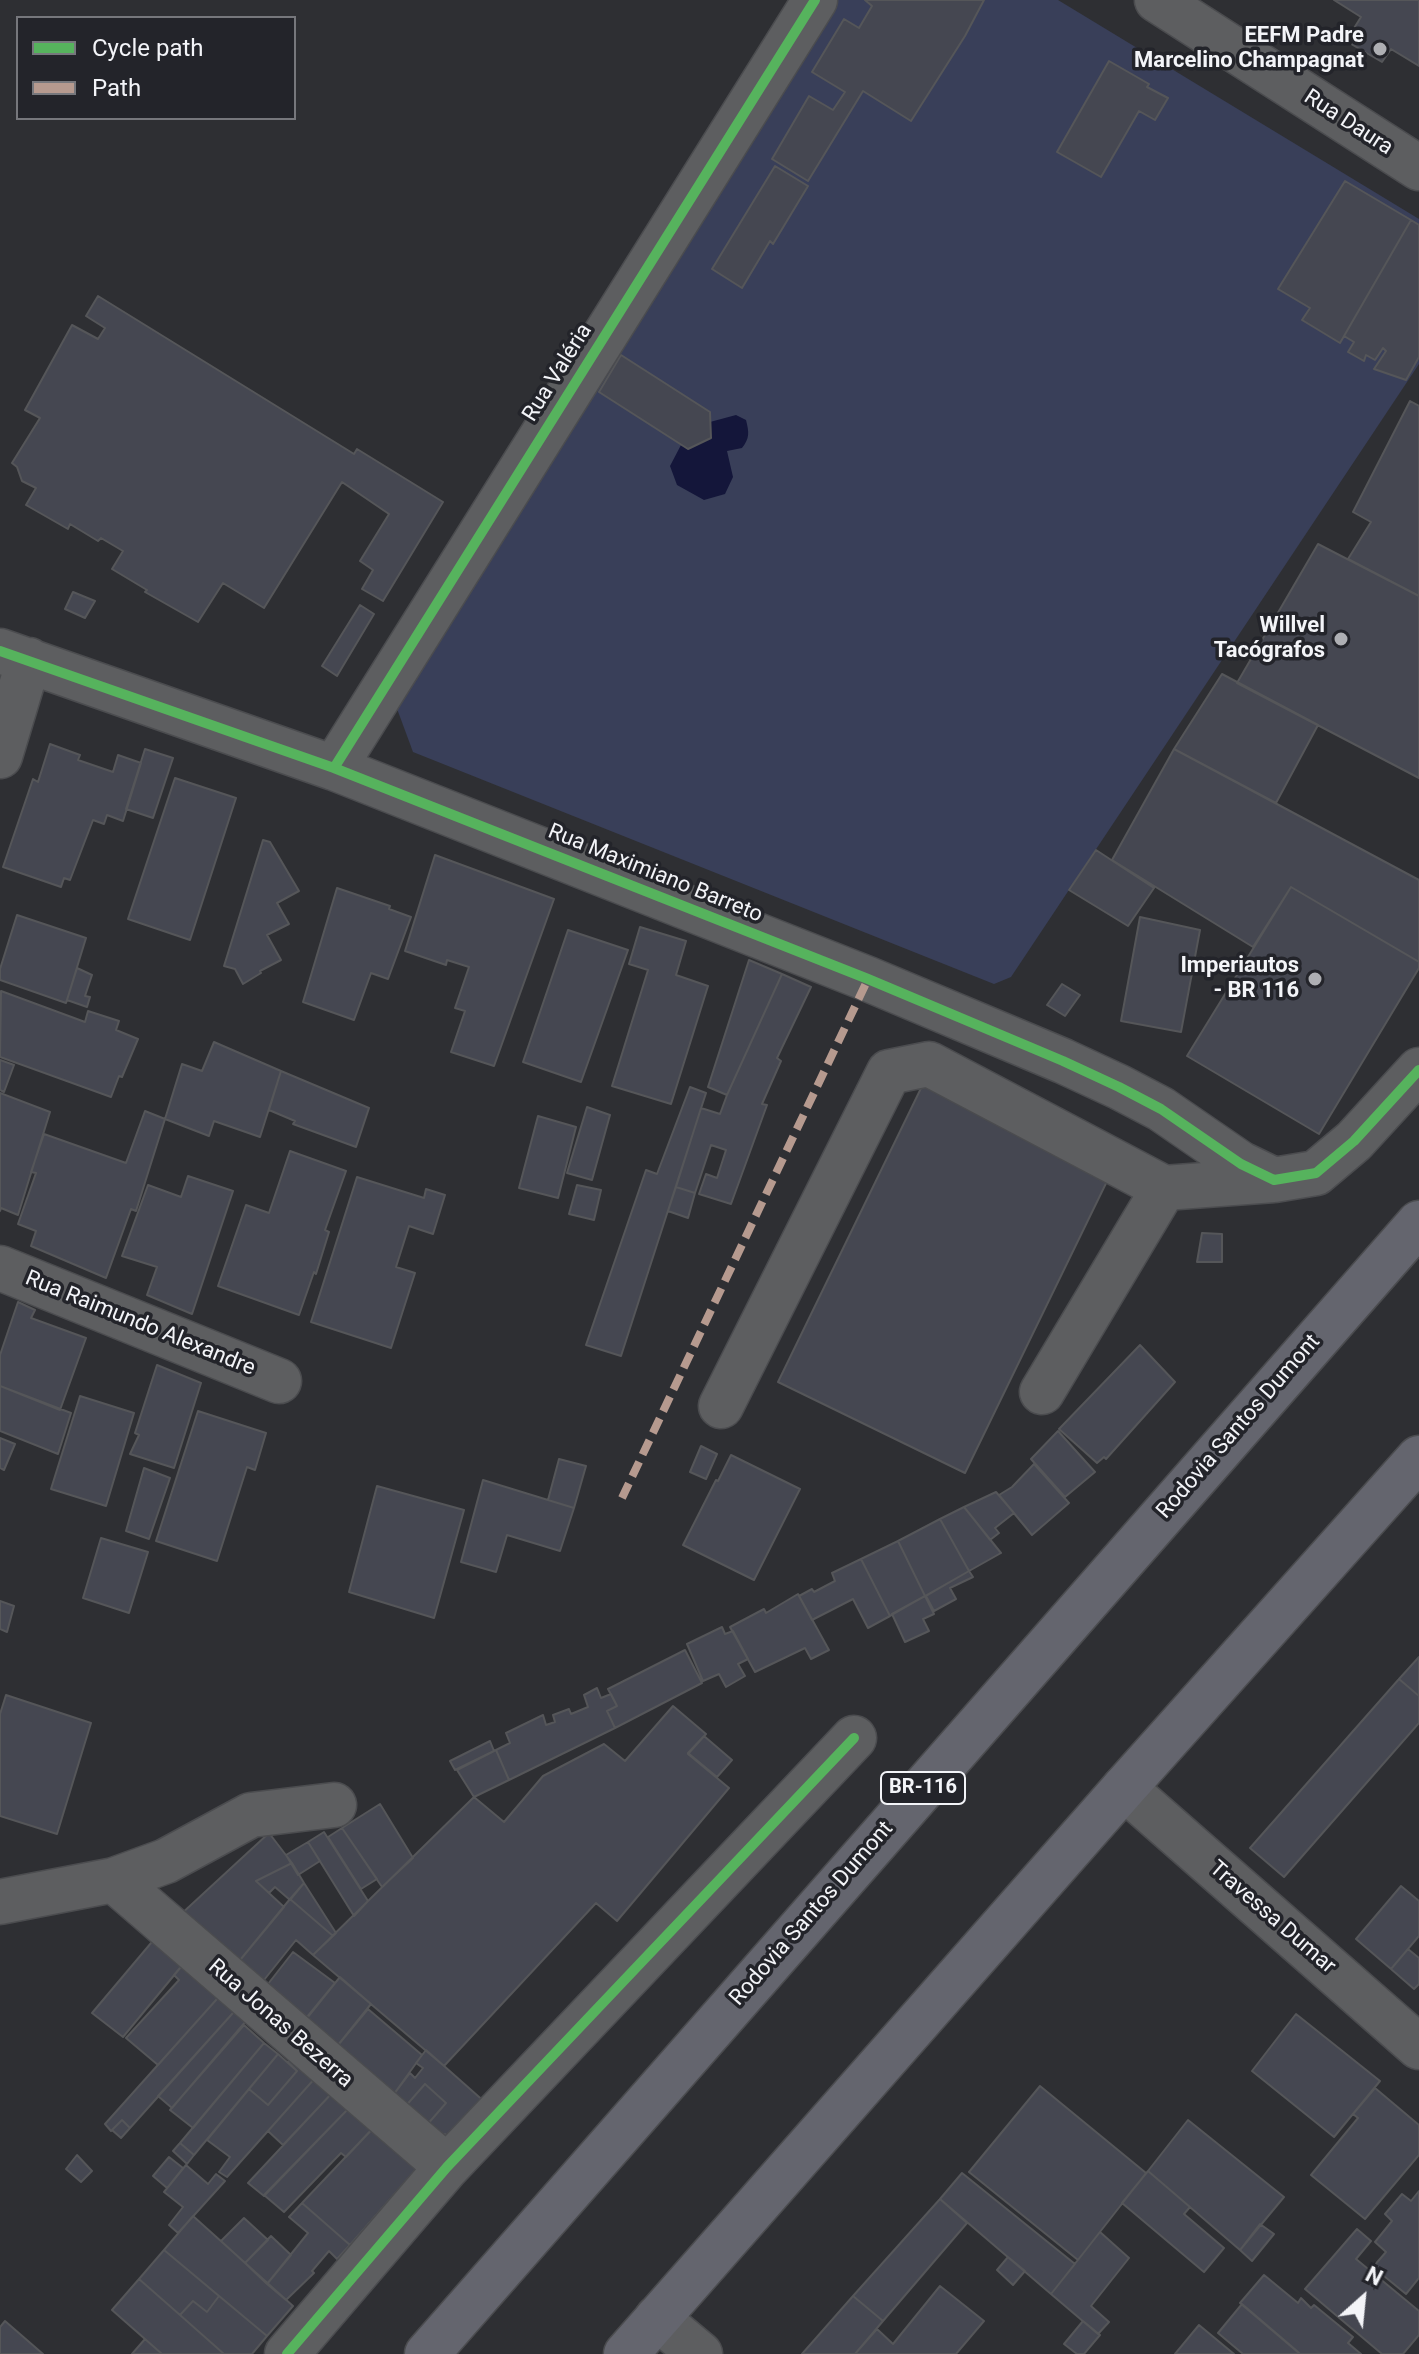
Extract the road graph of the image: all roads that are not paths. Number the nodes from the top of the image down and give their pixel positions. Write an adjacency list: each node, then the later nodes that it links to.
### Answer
1 (815, 0): 6 (street, Rua Valéria)
2 (1157, 0): 3 (street, Rua Daura)
3 (1419, 168)
4 (14, 656): 5 (street); 6 (street, Rua Maximiano Barreto)
5 (0, 756)
6 (334, 768): 8 (street, Rua Maximiano Barreto)
7 (1419, 1070): 8 (street)
8 (1274, 1180): 9 (street)
9 (1164, 1188): 13 (street); 14 (street)
10 (1419, 1223): 25 (highway, Rodovia Santos Dumont / BR-116)
11 (0, 1268): 12 (street, Rua Raimundo Alexandre)
12 (279, 1381)
13 (1042, 1392)
14 (721, 1406)
15 (1419, 1458): 17 (highway)
16 (854, 1738): 22 (street)
17 (1124, 1788): 21 (street, Travessa Dumar); 23 (highway)
18 (334, 1805): 19 (street)
19 (114, 1880): 20 (street); 22 (street, Rua Jonas Bezerra)
20 (0, 1902)
21 (1419, 2047)
22 (447, 2167): 24 (street)
23 (657, 2318): 26 (highway); 27 (street)
24 (287, 2354)
25 (427, 2354)
26 (626, 2354)
27 (700, 2354)

